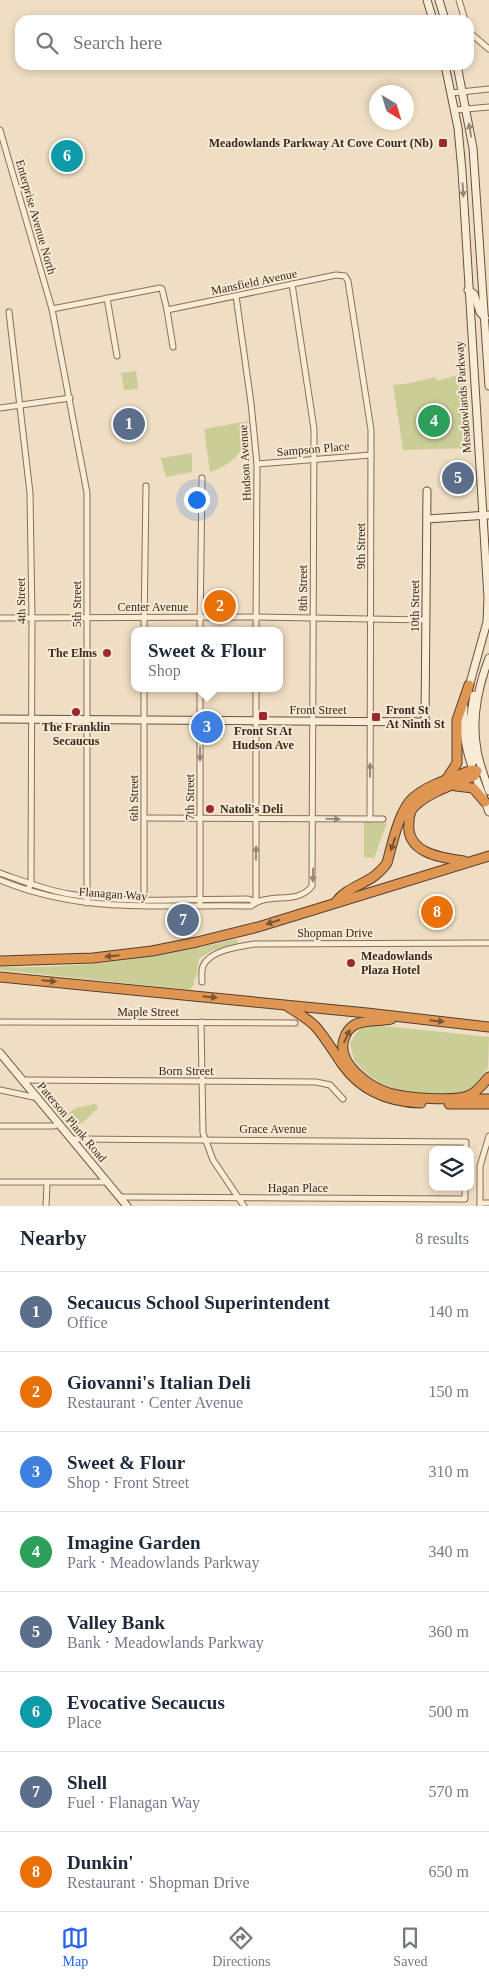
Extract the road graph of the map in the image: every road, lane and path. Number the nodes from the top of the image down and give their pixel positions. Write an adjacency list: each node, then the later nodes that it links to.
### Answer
1 (427, 0): 4 (main road)
2 (439, 0): 5 (main road)
3 (459, 0): 6 (street)
4 (432, 15)
5 (444, 15)
6 (463, 15)
7 (474, 36): 8 (street)
8 (489, 48)
9 (447, 70): 13 (main road, Meadowlands Parkway)
10 (458, 70): 12 (main road)
11 (489, 89): 12 (street)
12 (462, 92): 13 (street); 14 (main road)
13 (452, 93): 16 (main road, Meadowlands Parkway)
14 (466, 108): 15 (street); 16 (street); 26 (main road, one-way to 14)
15 (489, 108)
16 (455, 110): 20 (main road, Meadowlands Parkway, one-way to 20)
17 (0, 130): 23 (street, Enterprise Avenue North)
18 (345, 276): 19 (street, Mansfield Avenue); 33 (street, 9th Street)
19 (292, 284): 21 (street, Mansfield Avenue); 34 (street, 8th Street)
20 (468, 290): 26 (main road); 39 (main road, Meadowlands Parkway)
21 (236, 296): 24 (street, Mansfield Avenue); 35 (street, Hudson Avenue)
22 (107, 298): 23 (street); 24 (street); 28 (street)
23 (52, 309): 30 (street, 5th Street)
24 (167, 310): 27 (street)
25 (9, 312): 31 (street, 4th Street)
26 (485, 318): 29 (main road)
27 (173, 347)
28 (117, 356)
29 (489, 386)
30 (70, 398): 31 (street); 41 (street, 5th Street)
31 (20, 406): 32 (street); 46 (street, 4th Street)
32 (0, 408)
33 (371, 455): 34 (street, Sampson Place); 48 (street, 9th Street)
34 (314, 458): 35 (street, Sampson Place); 47 (street, 8th Street)
35 (257, 464): 44 (street, Hudson Avenue)
36 (202, 478): 43 (street)
37 (146, 486): 42 (street)
38 (427, 491): 40 (main road, 10th Street)
39 (486, 515): 40 (main road); 54 (main road, Meadowlands Parkway)
40 (427, 519): 49 (main road, 10th Street)
41 (87, 617): 42 (street, Center Avenue); 46 (street, Center Avenue); 62 (street, 5th Street)
42 (144, 617): 43 (street, Center Avenue); 50 (street)
43 (200, 617): 44 (street, Center Avenue); 51 (street)
44 (256, 617): 47 (street, Center Avenue); 52 (street, Hudson Avenue)
45 (0, 618): 46 (street, Center Avenue)
46 (32, 618): 61 (street, 4th Street)
47 (313, 619): 48 (street, Center Avenue); 65 (street, 8th Street)
48 (370, 619): 49 (street, Center Avenue); 66 (street, 9th Street)
49 (426, 620): 67 (main road, 10th Street)
50 (144, 627)
51 (200, 627)
52 (256, 627)
53 (489, 658): 55 (main road)
54 (469, 685): 68 (main road, Meadowlands Parkway); 69 (highway)
55 (479, 685): 68 (main road); 70 (main road)
56 (144, 692): 60 (street, 6th Street)
57 (200, 692): 63 (street, 7th Street)
58 (256, 692): 64 (street)
59 (0, 719): 61 (main road, Front Street)
60 (143, 719): 62 (main road, Front Street); 63 (main road, Front Street); 74 (street, 6th Street)
61 (32, 720): 62 (main road, Front Street); 83 (street, 4th Street)
62 (87, 720): 92 (street, 5th Street)
63 (200, 720): 64 (main road, Front Street); 73 (street, 7th Street, one-way to 73)
64 (256, 720): 65 (main road, Front Street); 75 (street)
65 (313, 721): 66 (main road, Front Street); 76 (street, 8th Street)
66 (369, 721): 67 (main road, Front Street); 77 (street, 9th Street, one-way to 66)
67 (425, 722)
68 (475, 772): 69 (highway); 71 (main road, Meadowlands Parkway)
69 (444, 786): 71 (highway); 80 (highway); 94 (highway, one-way to 94)
70 (489, 790)
71 (487, 802): 72 (main road, Meadowlands Parkway)
72 (489, 812)
73 (200, 817): 74 (street); 75 (street); 91 (street, 7th Street)
74 (144, 818): 89 (street, 6th Street)
75 (257, 818): 76 (street); 93 (street, one-way to 75)
76 (312, 818): 77 (street, one-way to 77); 86 (street, 8th Street, one-way to 86)
77 (370, 819): 78 (street)
78 (383, 819)
79 (489, 856): 80 (highway)
80 (472, 860): 94 (highway)
81 (0, 872): 83 (street, Flanagan Way)
82 (0, 880): 84 (street, Flanagan Way)
83 (31, 883): 84 (street, 4th Street); 85 (street, Flanagan Way)
84 (28, 890): 87 (street, Flanagan Way)
85 (60, 892): 87 (street); 92 (street, Flanagan Way)
86 (308, 892): 93 (street, Flanagan Way)
87 (58, 898): 92 (street, Flanagan Way)
88 (113, 899): 89 (street, Flanagan Way); 92 (street, Flanagan Way); 95 (street)
89 (144, 899): 90 (street, Flanagan Way); 98 (street, 6th Street)
90 (172, 899): 91 (street, Flanagan Way); 96 (street)
91 (200, 899): 93 (street, Flanagan Way); 97 (street, 7th Street)
92 (87, 900): 95 (street, Flanagan Way)
93 (256, 902): 97 (street, Flanagan Way)
94 (336, 902): 100 (highway, one-way to 100)
95 (113, 906): 98 (street, Flanagan Way)
96 (171, 906): 97 (street, Flanagan Way); 98 (street, Flanagan Way)
97 (200, 906)
98 (143, 907)
99 (489, 943): 102 (street, Shopman Drive)
100 (0, 961)
101 (0, 977): 103 (highway, one-way to 103)
102 (202, 982)
103 (285, 1004): 104 (highway); 118 (highway)
104 (405, 1018): 108 (highway, one-way to 108); 116 (highway, one-way to 104)
105 (0, 1022): 106 (street, Maple Street)
106 (201, 1022): 107 (street, Maple Street); 112 (street)
107 (295, 1022)
108 (489, 1027)
109 (0, 1053): 111 (main road, Paterson Plank Road)
110 (489, 1077): 116 (highway)
111 (23, 1080): 112 (street, Born Street); 114 (main road, Paterson Plank Road)
112 (201, 1082): 115 (street, Born Street); 123 (street)
113 (0, 1090): 114 (street)
114 (38, 1098): 119 (main road, Paterson Plank Road)
115 (343, 1099)
116 (451, 1099): 117 (highway)
117 (489, 1100)
118 (489, 1104)
119 (60, 1124): 120 (street); 122 (main road, Paterson Plank Road)
120 (0, 1126)
121 (489, 1136): 125 (street)
122 (72, 1139): 123 (street, Grace Avenue); 127 (main road, Paterson Plank Road)
123 (204, 1139): 124 (street, Grace Avenue); 131 (street)
124 (466, 1146)
125 (487, 1151): 133 (street)
126 (0, 1182): 128 (street)
127 (107, 1182): 128 (street); 130 (main road, Paterson Plank Road)
128 (47, 1184): 134 (street)
129 (466, 1191): 131 (street, Hagan Place)
130 (120, 1197): 131 (street, Hagan Place); 135 (main road, Paterson Plank Road)
131 (238, 1198): 136 (street)
132 (489, 1203): 133 (street)
133 (480, 1205)
134 (46, 1206)
135 (127, 1206)
136 (244, 1206)

